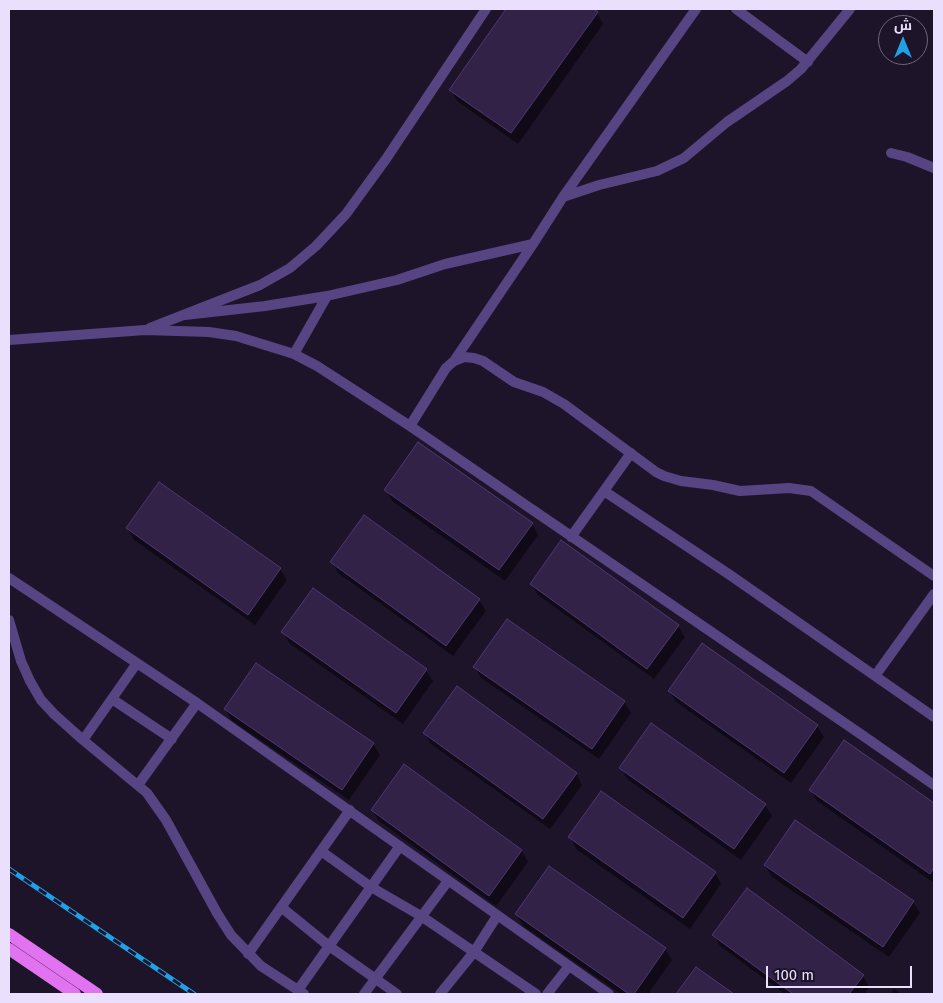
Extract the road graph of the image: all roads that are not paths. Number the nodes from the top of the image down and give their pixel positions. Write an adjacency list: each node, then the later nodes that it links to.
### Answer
1 (486, 9): 11 (street)
2 (696, 9): 8 (street)
3 (736, 9): 5 (street)
4 (850, 9): 5 (street)
5 (808, 62): 8 (street)
6 (891, 153): 7 (street)
7 (934, 168)
8 (563, 197): 9 (street)
9 (533, 244): 10 (street); 15 (street)
10 (327, 296): 11 (street); 14 (street)
11 (185, 315): 12 (street)
12 (145, 330): 13 (street); 14 (street)
13 (9, 340)
14 (294, 354): 16 (street)
15 (454, 361): 16 (street); 17 (street)
16 (410, 426): 19 (street)
17 (631, 453): 18 (street); 20 (street)
18 (604, 491): 19 (street); 25 (street)
19 (571, 536): 32 (street)
20 (934, 576)
21 (9, 578): 24 (street)
22 (934, 594): 25 (street)
23 (9, 620): 30 (street)
24 (137, 663): 26 (street); 27 (street)
25 (875, 676): 28 (street)
26 (112, 699): 29 (street); 30 (street)
27 (197, 703): 29 (street); 33 (street)
28 (934, 717)
29 (172, 739): 31 (street)
30 (82, 740): 31 (street)
31 (138, 786): 45 (street)
32 (934, 786)
33 (350, 810): 34 (street); 35 (street)
34 (400, 846): 36 (street); 37 (street)
35 (321, 851): 37 (street); 38 (street)
36 (448, 881): 39 (street); 40 (street)
37 (371, 887): 39 (street); 42 (street)
38 (281, 907): 42 (street); 45 (street)
39 (421, 916): 44 (street); 47 (street)
40 (496, 916): 44 (street); 46 (street)
41 (9, 934): 50 (main road)
42 (329, 946): 47 (street); 48 (street)
43 (9, 949): 49 (main road)
44 (474, 952): 53 (street); 54 (street)
45 (248, 954): 48 (street)
46 (569, 966): 55 (street); 56 (street)
47 (375, 978): 51 (street); 52 (street)
48 (301, 992)
49 (75, 994)
50 (97, 994)
51 (364, 994)
52 (397, 994)
53 (440, 994)
54 (536, 994)
55 (547, 994)
56 (609, 994)

